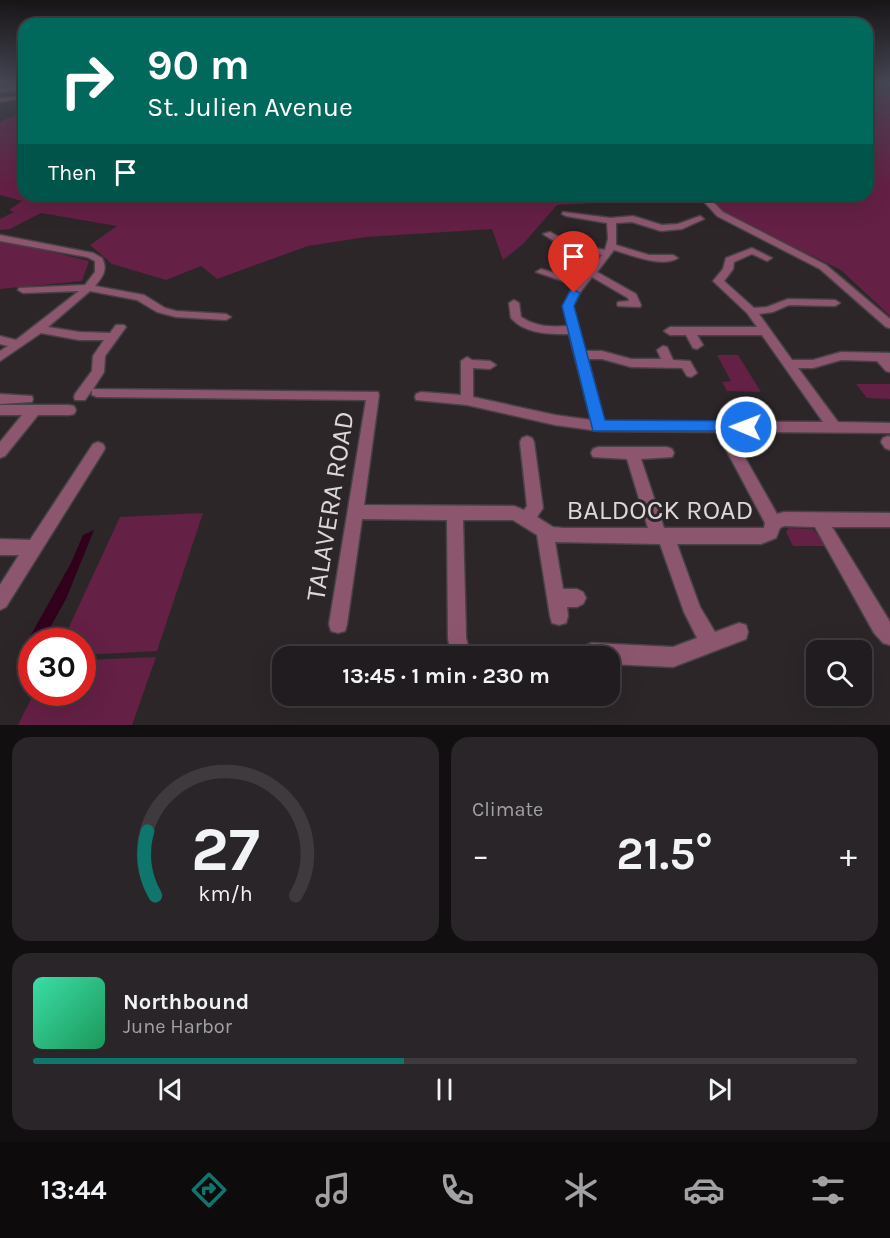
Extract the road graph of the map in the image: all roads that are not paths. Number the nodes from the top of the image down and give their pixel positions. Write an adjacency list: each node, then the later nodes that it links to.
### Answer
1 (708, 201): 22 (street)
2 (566, 214): 3 (street)
3 (611, 221): 4 (street); 7 (street)
4 (707, 228)
5 (547, 234): 7 (street)
6 (0, 238): 15 (street)
7 (609, 250): 9 (street); 13 (street)
8 (652, 250): 9 (street)
9 (662, 258): 10 (street)
10 (673, 258)
11 (767, 258): 20 (street)
12 (541, 272): 14 (street)
13 (590, 272): 14 (street); 18 (street)
14 (581, 284): 24 (street)
15 (88, 288): 16 (street); 21 (street); 23 (street)
16 (23, 290)
17 (514, 303): 24 (street)
18 (622, 304)
19 (833, 308): 20 (street)
20 (751, 311): 27 (street)
21 (226, 317)
22 (890, 325)
23 (37, 329): 29 (street); 41 (street)
24 (573, 330): 32 (street)
25 (670, 331): 26 (street)
26 (690, 331): 27 (street); 30 (street)
27 (766, 331): 37 (street)
28 (0, 340): 29 (street)
29 (17, 344): 33 (street)
30 (698, 345)
31 (663, 350): 36 (street)
32 (580, 355): 36 (street); 47 (street)
33 (0, 357)
34 (885, 357): 37 (street); 38 (street)
35 (490, 364): 43 (street)
36 (669, 364): 39 (street)
37 (790, 364): 48 (street)
38 (890, 368)
39 (691, 373)
40 (97, 392): 57 (street, TALAVERA ROAD)
41 (80, 397)
42 (421, 397): 43 (street)
43 (467, 400): 47 (street)
44 (1, 404): 45 (street)
45 (31, 404): 46 (street); 53 (street)
46 (69, 410)
47 (599, 426): 48 (street)
48 (835, 429): 49 (street)
49 (889, 438)
50 (527, 442): 59 (street)
51 (730, 444): 62 (street)
52 (98, 448): 66 (street)
53 (0, 452)
54 (598, 453): 55 (street)
55 (632, 453): 56 (street); 64 (street)
56 (668, 453)
57 (355, 512): 58 (street, BALDOCK ROAD); 69 (street, TALAVERA ROAD)
58 (455, 512): 59 (street, BALDOCK ROAD); 73 (street)
59 (528, 518): 63 (street, BALDOCK ROAD)
60 (819, 519): 61 (street, BALDOCK ROAD); 62 (street, BALDOCK ROAD); 71 (street)
61 (890, 520)
62 (773, 523): 64 (street, BALDOCK ROAD)
63 (545, 533): 64 (street, BALDOCK ROAD); 67 (street)
64 (662, 537): 72 (street)
65 (0, 547): 66 (street)
66 (33, 548): 68 (street)
67 (577, 598)
68 (0, 602)
69 (338, 624)
70 (739, 632): 72 (street)
71 (890, 636)
72 (710, 642): 74 (street)
73 (459, 646)
74 (620, 654)

